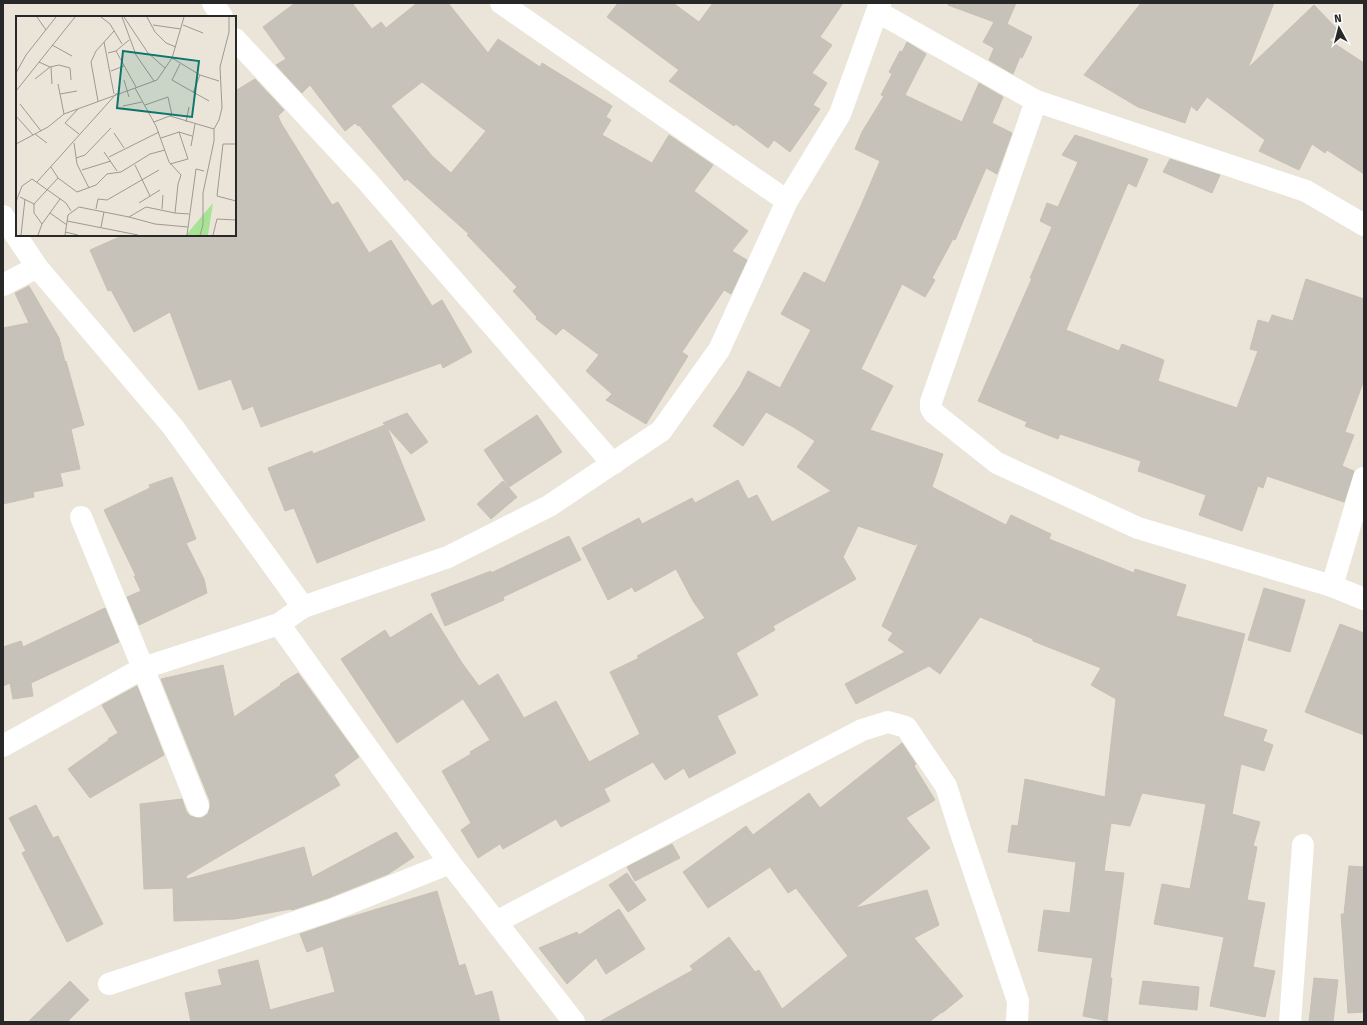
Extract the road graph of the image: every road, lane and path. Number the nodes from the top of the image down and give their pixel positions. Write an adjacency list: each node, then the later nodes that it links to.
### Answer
1 (213, 3): 4 (street)
2 (501, 3): 7 (street)
3 (879, 8): 6 (street); 7 (street)
4 (221, 16)
5 (236, 40): 14 (street)
6 (1036, 101): 9 (street); 17 (street)
7 (787, 201): 14 (street)
8 (3, 216): 11 (street)
9 (1364, 225)
10 (16, 236): 12 (street)
11 (16, 236)
12 (37, 267): 13 (street); 19 (street)
13 (3, 285)
14 (613, 464): 19 (street)
15 (1364, 478): 17 (street)
16 (82, 517): 21 (street)
17 (1332, 586): 18 (street)
18 (1364, 599)
19 (303, 606): 20 (street)
20 (279, 624): 21 (street); 25 (street)
21 (143, 668): 22 (street); 23 (street)
22 (3, 746)
23 (198, 806)
24 (1303, 845): 30 (street)
25 (450, 863): 26 (street); 27 (street)
26 (496, 922): 28 (street); 29 (street)
27 (109, 984)
28 (574, 1022)
29 (1017, 1022)
30 (1290, 1022)

